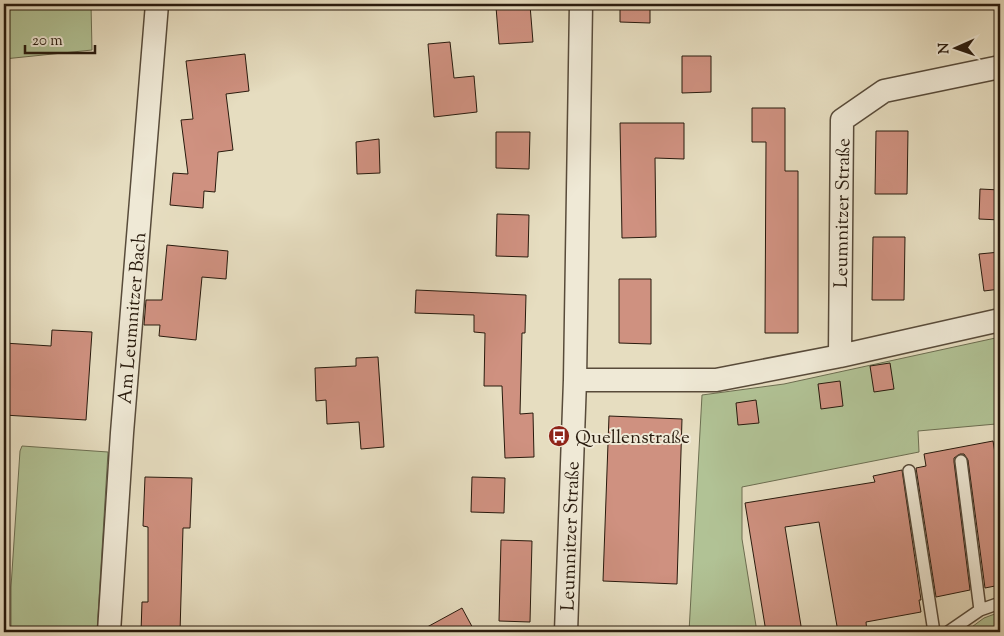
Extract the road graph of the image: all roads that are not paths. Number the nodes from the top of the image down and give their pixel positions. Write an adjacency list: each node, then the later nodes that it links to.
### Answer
1 (157, 4): 11 (street, Am Leumnitzer Bach)
2 (581, 4): 6 (street, Leumnitzer Straße)
3 (1000, 67): 5 (street, Leumnitzer Straße)
4 (1000, 320): 5 (street)
5 (840, 356): 6 (street)
6 (575, 380): 12 (street, Leumnitzer Straße)
7 (960, 461): 10 (lane)
8 (909, 471): 13 (lane)
9 (1000, 603): 10 (lane)
10 (980, 610): 14 (lane)
11 (109, 632)
12 (566, 632)
13 (934, 632)
14 (948, 632)

